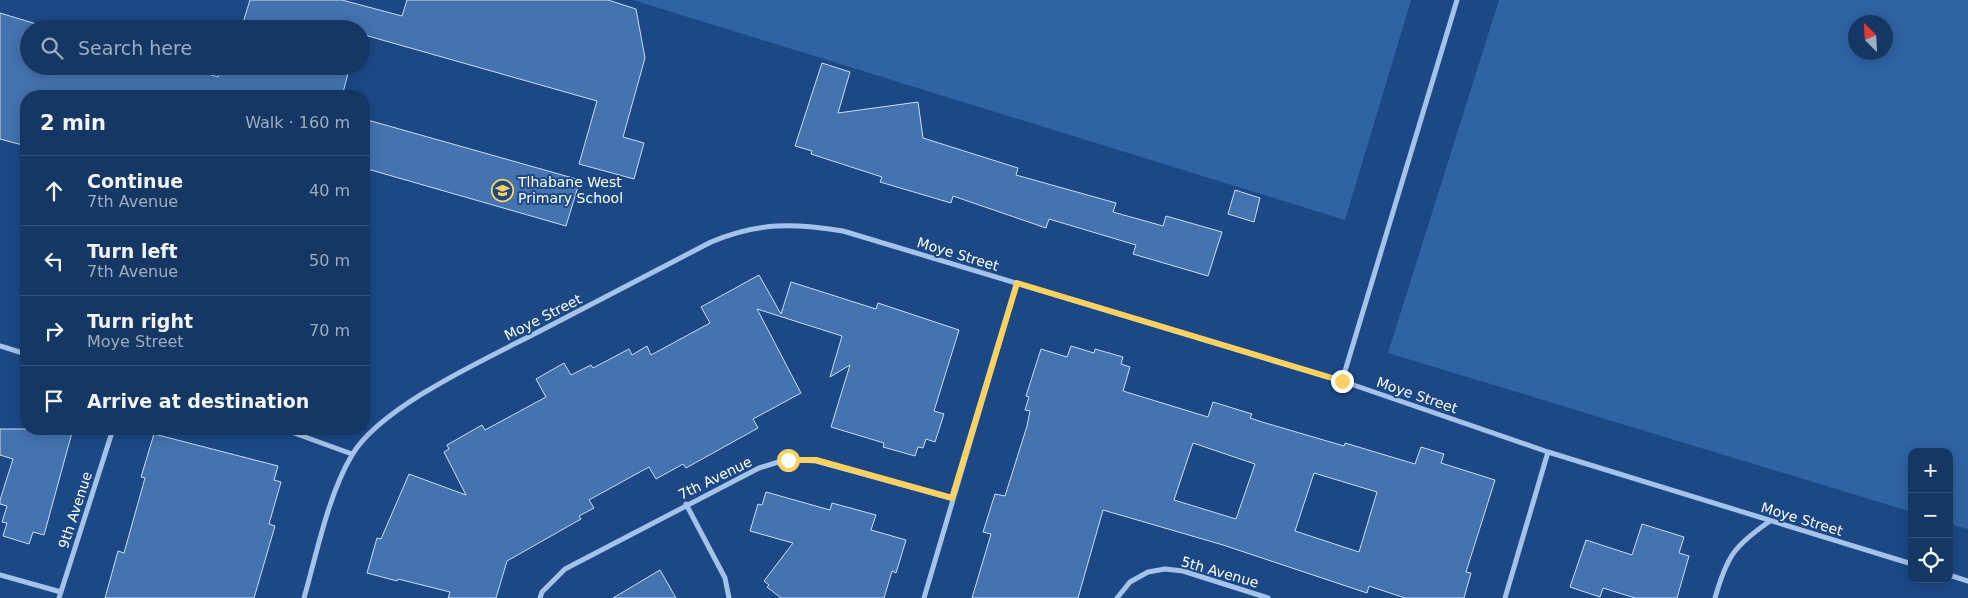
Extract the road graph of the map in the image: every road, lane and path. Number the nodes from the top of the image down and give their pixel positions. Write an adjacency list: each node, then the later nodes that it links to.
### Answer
1 (1457, 0): 5 (street)
2 (1017, 283): 5 (street, Moye Street); 6 (street, Moye Street); 12 (street)
3 (0, 346): 4 (street)
4 (20, 352)
5 (1342, 381): 10 (street, Moye Street)
6 (370, 432)
7 (111, 435): 19 (street, 9th Avenue)
8 (300, 435): 11 (street)
9 (368, 435): 11 (street, Moye Street)
10 (1548, 452): 14 (street, Moye Street); 26 (street)
11 (352, 454): 20 (street, Moye Street)
12 (952, 498): 13 (street, 7th Avenue); 23 (street)
13 (686, 504): 21 (street, 7th Avenue); 22 (street)
14 (1770, 520): 15 (street, Moye Street); 27 (street)
15 (1908, 563)
16 (0, 575): 19 (street)
17 (1953, 576): 18 (street)
18 (1968, 581)
19 (60, 595)
20 (304, 598)
21 (540, 598)
22 (729, 598)
23 (924, 598)
24 (1117, 598): 25 (street, 5th Avenue)
25 (1268, 598)
26 (1506, 598)
27 (1715, 598)

